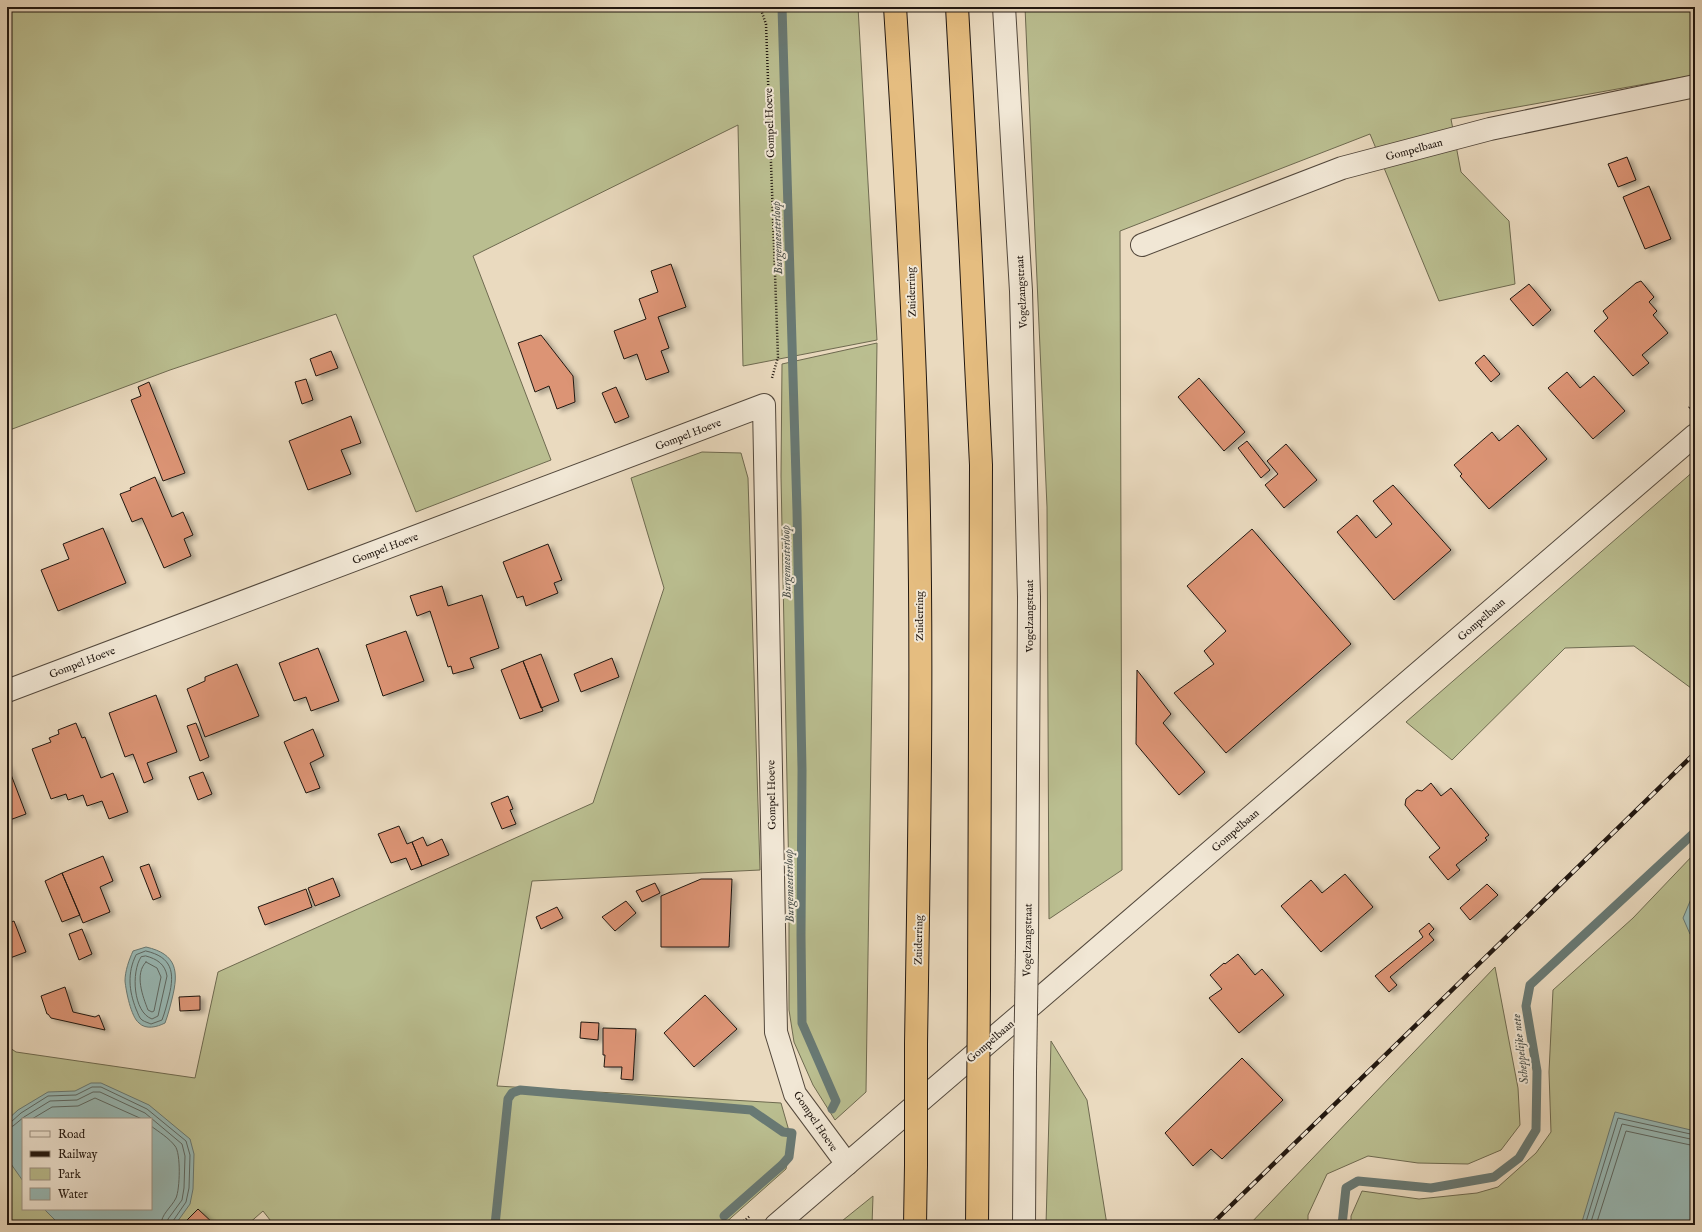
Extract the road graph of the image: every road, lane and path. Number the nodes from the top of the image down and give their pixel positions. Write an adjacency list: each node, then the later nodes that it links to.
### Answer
1 (760, 7): 7 (path, Gompel Hoeve)
2 (895, 7): 12 (highway, Zuiderring, bridge)
3 (957, 7): 13 (highway, bridge)
4 (1004, 7): 14 (street, Vogelzangstraat, bridge)
5 (1695, 86): 6 (street, Gompelbaan)
6 (1142, 245)
7 (764, 405): 9 (street, Gompel Hoeve); 10 (street, Gompel Hoeve)
8 (1695, 435): 10 (street, Gompelbaan)
9 (7, 691)
10 (847, 1164): 11 (street, Gompelbaan)
11 (776, 1225)
12 (915, 1225)
13 (978, 1225)
14 (1024, 1225)

